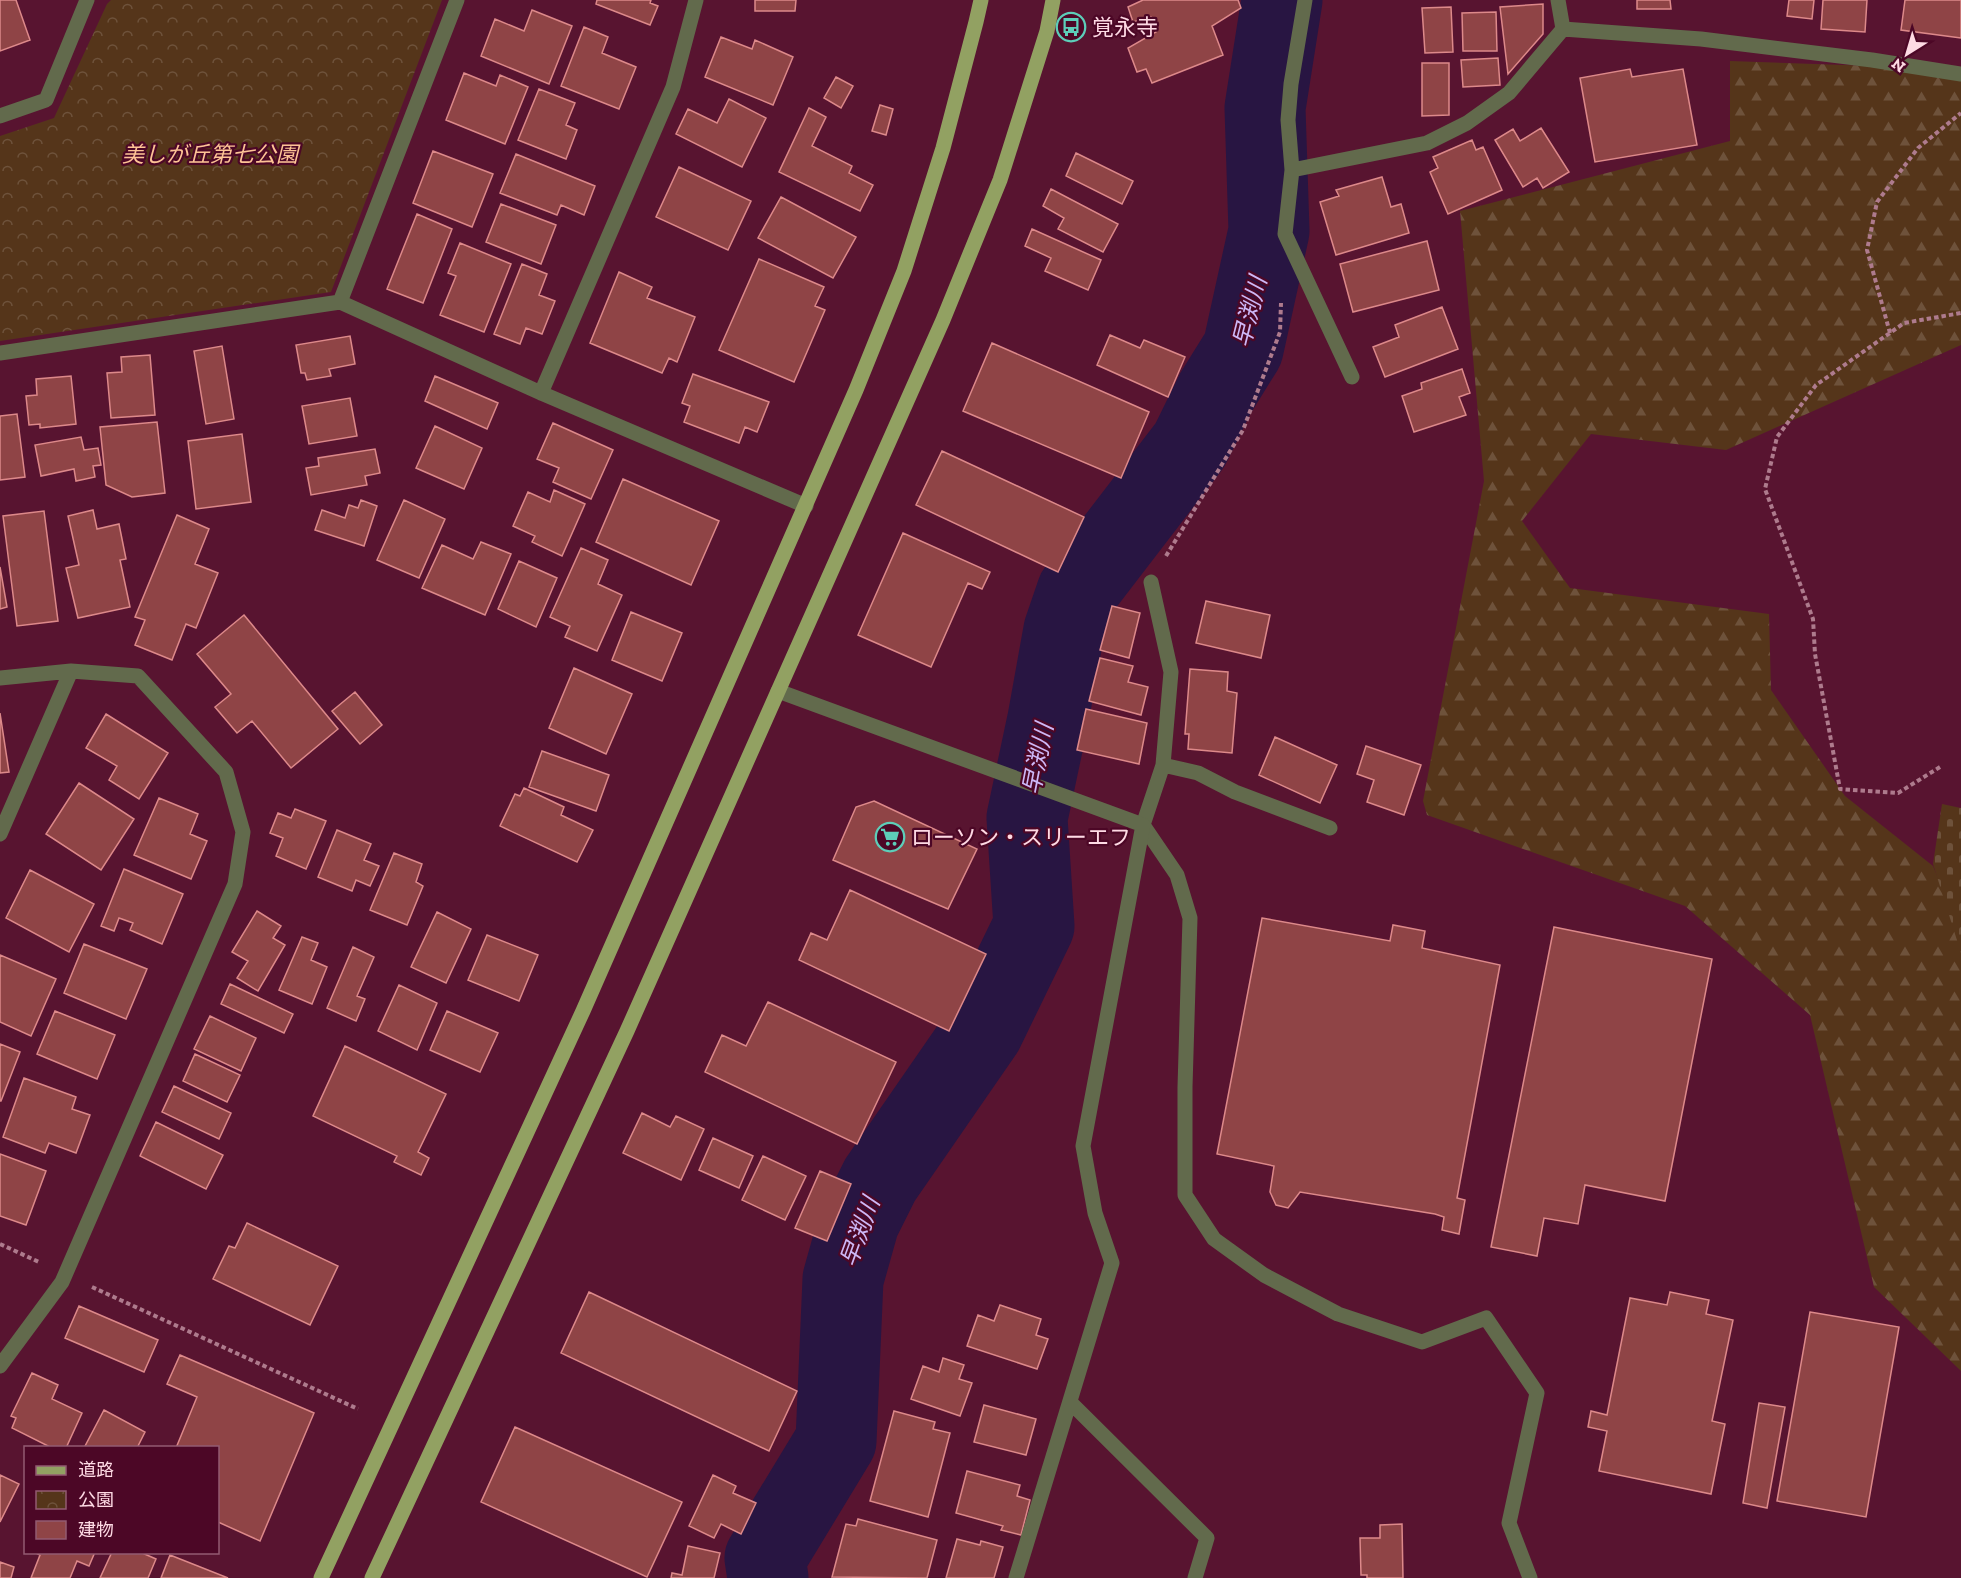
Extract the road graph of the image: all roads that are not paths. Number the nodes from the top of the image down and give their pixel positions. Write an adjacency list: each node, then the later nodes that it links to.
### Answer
1 (87, 0): 10 (street)
2 (457, 0): 12 (street)
3 (696, 0): 15 (street)
4 (981, 0): 16 (main road)
5 (1053, 0): 20 (main road)
6 (1305, 0): 11 (street)
7 (1558, 0): 8 (street)
8 (1563, 29): 9 (street); 11 (street)
9 (1961, 74)
10 (0, 116)
11 (1292, 170): 14 (street)
12 (340, 302): 13 (street); 15 (street)
13 (0, 353)
14 (1352, 377)
15 (541, 393): 16 (street)
16 (806, 506): 27 (main road)
17 (1151, 582): 21 (street)
18 (71, 671): 19 (street); 24 (street); 25 (street)
19 (0, 678)
20 (778, 692): 22 (street); 28 (main road)
21 (1163, 765): 22 (street); 23 (street)
22 (1143, 825): 26 (street); 31 (street)
23 (1330, 828)
24 (0, 834)
25 (0, 1366)
26 (1070, 1402): 29 (street); 30 (street)
27 (321, 1578)
28 (372, 1578)
29 (1016, 1578)
30 (1195, 1578)
31 (1530, 1578)

